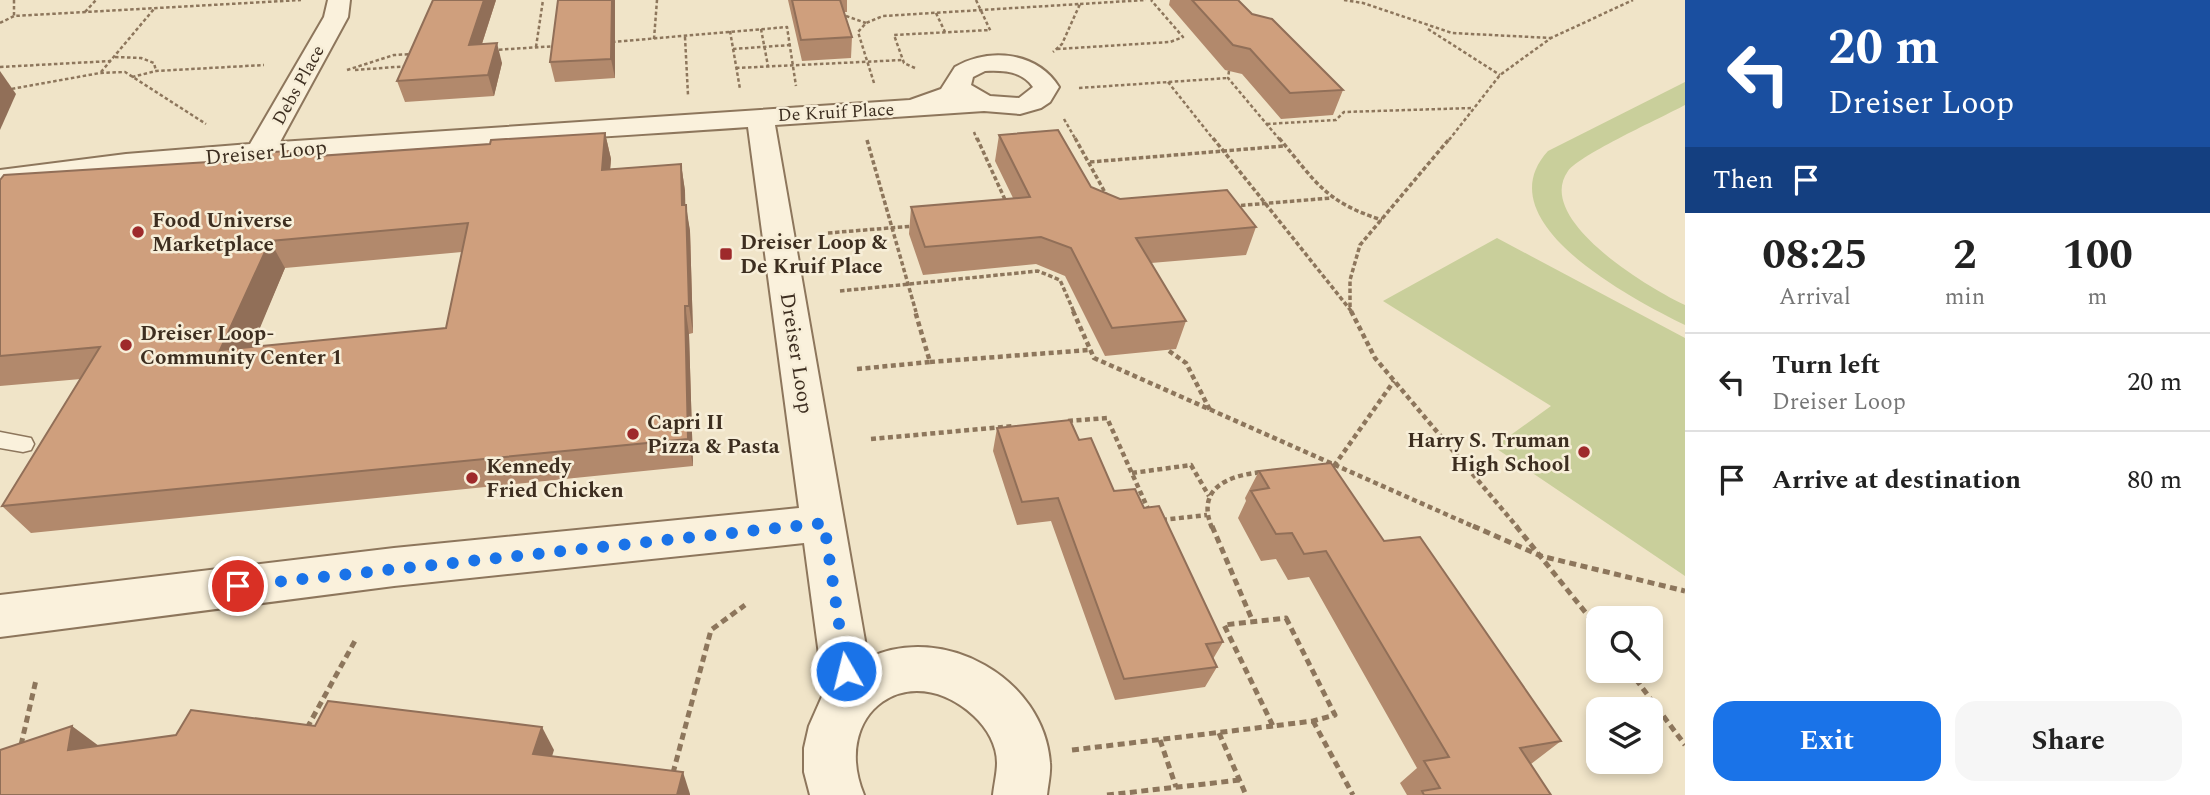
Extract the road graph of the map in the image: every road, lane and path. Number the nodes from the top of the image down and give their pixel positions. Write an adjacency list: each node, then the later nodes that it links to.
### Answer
1 (14, 0): 18 (path)
2 (96, 0): 16 (path)
3 (301, 0): 11 (path)
4 (365, 0): 14 (street, Debs Place)
5 (543, 0): 33 (path)
6 (657, 0): 29 (path)
7 (1146, 0): 12 (path)
8 (1151, 0): 35 (path)
9 (1344, 0): 22 (path)
10 (1633, 0): 28 (path)
11 (274, 1): 15 (path)
12 (1107, 1): 13 (path)
13 (1080, 4): 17 (path); 35 (path)
14 (337, 8): 73 (street, Debs Place)
15 (155, 9): 16 (path); 39 (path)
16 (85, 12): 18 (path)
17 (936, 13): 21 (path); 26 (path)
18 (14, 16): 20 (path)
19 (846, 16): 21 (path)
20 (0, 23)
21 (866, 23): 41 (path)
22 (1421, 24): 28 (path); 53 (path)
23 (761, 29): 25 (path); 32 (path); 34 (path)
24 (990, 30): 26 (path)
25 (730, 32): 27 (path); 36 (path)
26 (945, 32): 40 (path)
27 (685, 37): 29 (path); 62 (path)
28 (1550, 38): 53 (path)
29 (654, 39): 30 (path)
30 (602, 43)
31 (562, 45): 33 (path)
32 (790, 45): 34 (path); 43 (path)
33 (536, 47): 37 (path)
34 (764, 47): 36 (path); 45 (path)
35 (1057, 48): 49 (path)
36 (733, 50): 47 (path)
37 (492, 51)
38 (422, 54): 44 (path)
39 (112, 59): 46 (path); 50 (path); 52 (path)
40 (902, 60): 41 (path); 48 (path)
41 (869, 61): 43 (path); 58 (path)
42 (264, 65): 50 (path)
43 (792, 65): 45 (path); 60 (path)
44 (411, 66)
45 (768, 66): 47 (path)
46 (0, 67)
47 (736, 68): 64 (path)
48 (915, 68)
49 (1025, 68): 57 (street, De Kruif Place); 61 (street)
50 (156, 71): 54 (path)
51 (1228, 71): 55 (path)
52 (100, 73): 54 (path); 59 (path)
53 (1500, 75): 66 (path)
54 (132, 77): 68 (path)
55 (1228, 79): 56 (path); 67 (path)
56 (1168, 82): 61 (path); 72 (path)
57 (958, 85): 63 (street); 65 (street, De Kruif Place)
58 (875, 87)
59 (0, 91)
60 (798, 93)
61 (1042, 94): 63 (street, De Kruif Place); 74 (path)
62 (689, 100)
63 (982, 103): 65 (street, De Kruif Place)
64 (750, 106): 65 (street, De Kruif Place); 73 (street, Dreiser Loop); 105 (street, Dreiser Loop)
65 (911, 107)
66 (1474, 108): 67 (path); 81 (path)
67 (1267, 124): 71 (path)
68 (211, 126)
69 (973, 128): 77 (path)
70 (866, 136): 83 (path)
71 (1285, 146): 72 (path); 76 (path)
72 (1223, 151): 74 (path); 78 (path)
73 (260, 152): 75 (street, Dreiser Loop)
74 (1090, 162): 79 (path)
75 (0, 179)
76 (1331, 198): 78 (path); 81 (path)
77 (1007, 204)
78 (1266, 204): 80 (path); 87 (path)
79 (1112, 205)
80 (1226, 207)
81 (1382, 220): 87 (path)
82 (918, 225): 83 (path)
83 (891, 228): 84 (path); 85 (path)
84 (828, 233)
85 (907, 284): 86 (path); 88 (path); 90 (path)
86 (840, 290)
87 (1350, 308): 92 (path)
88 (1089, 350): 90 (path); 93 (path)
89 (1169, 351): 93 (path)
90 (930, 362): 91 (path)
91 (857, 369)
92 (1394, 381): 99 (path); 106 (path)
93 (1210, 410): 99 (path)
94 (1065, 421): 102 (path)
95 (1024, 425): 96 (path)
96 (872, 439)
97 (0, 440): 98 (lane)
98 (23, 444)
99 (1334, 466): 100 (path); 106 (path)
100 (1321, 467)
101 (1269, 472): 103 (path)
102 (1132, 473): 103 (path); 104 (path)
103 (1209, 496): 104 (path)
104 (1207, 515): 111 (path)
105 (824, 523): 110 (street); 115 (street, Dreiser Loop)
106 (1541, 556): 107 (path); 109 (path)
107 (1685, 590)
108 (745, 605): 124 (path)
109 (1586, 613)
110 (0, 616)
111 (1253, 622): 116 (path); 117 (path)
112 (356, 639): 118 (path)
113 (36, 680): 123 (path)
114 (1639, 683): 121 (path)
115 (850, 697): 127 (street); 128 (street)
116 (1313, 721): 117 (path); 131 (path)
117 (1273, 726): 119 (path)
118 (305, 732)
119 (1219, 733): 120 (path); 125 (path)
120 (1160, 740): 122 (path); 126 (path)
121 (1685, 745)
122 (1072, 750)
123 (19, 755)
124 (671, 778)
125 (1240, 780): 126 (path); 130 (path)
126 (1176, 787): 129 (path)
127 (837, 795)
128 (1020, 795)
129 (1107, 795)
130 (1246, 795)
131 (1353, 795)

